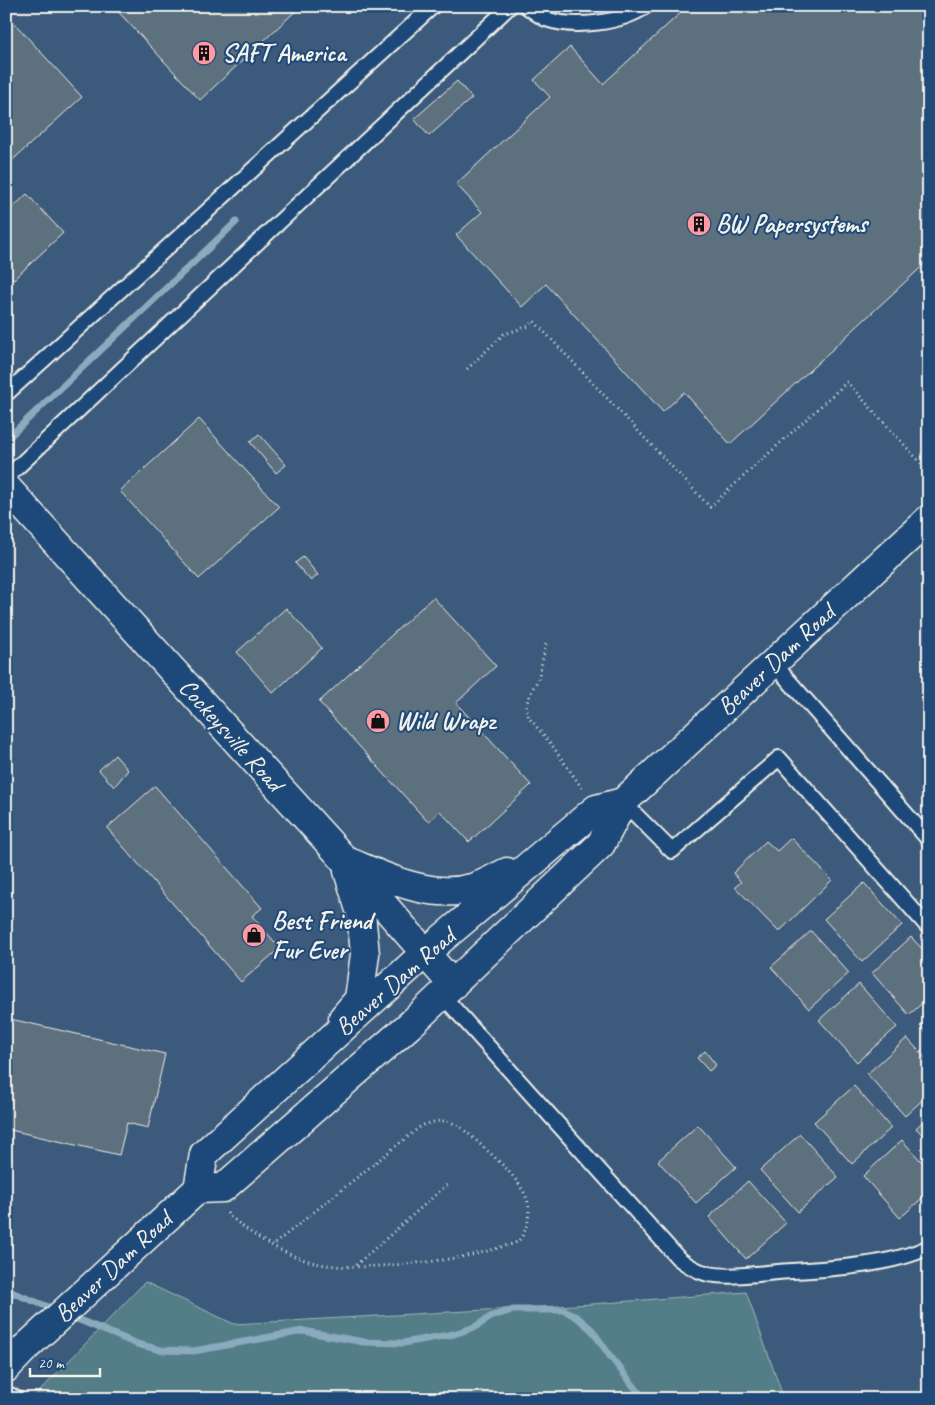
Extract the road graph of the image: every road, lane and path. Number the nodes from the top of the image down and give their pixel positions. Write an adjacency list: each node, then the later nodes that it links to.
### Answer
1 (433, 6): 6 (lane)
2 (510, 6): 8 (lane)
3 (526, 6): 4 (lane)
4 (646, 6)
5 (467, 369): 7 (path)
6 (6, 394)
7 (929, 472)
8 (6, 478)
9 (6, 487): 17 (main road, Cockeysville Road)
10 (929, 519): 12 (main road, Beaver Dam Road)
11 (546, 644): 13 (path)
12 (773, 663): 14 (main road, Beaver Dam Road); 15 (lane)
13 (585, 793)
14 (623, 802): 16 (main road, Beaver Dam Road); 18 (lane); 20 (main road, Beaver Dam Road)
15 (929, 840)
16 (542, 856): 17 (main road); 19 (main road, Beaver Dam Road)
17 (345, 860): 19 (main road, Cockeysville Road); 21 (main road)
18 (929, 928)
19 (425, 953): 20 (main road, Cockeysville Road); 21 (main road, Beaver Dam Road)
20 (448, 990): 23 (main road, Beaver Dam Road); 25 (lane)
21 (315, 1053): 23 (main road, Beaver Dam Road)
22 (448, 1184): 26 (path)
23 (198, 1188): 24 (path); 27 (main road, Beaver Dam Road)
24 (273, 1245): 26 (path); 26 (path)
25 (929, 1247)
26 (356, 1266)
27 (6, 1368)
28 (6, 1393): 29 (lane)
29 (16, 1399)

